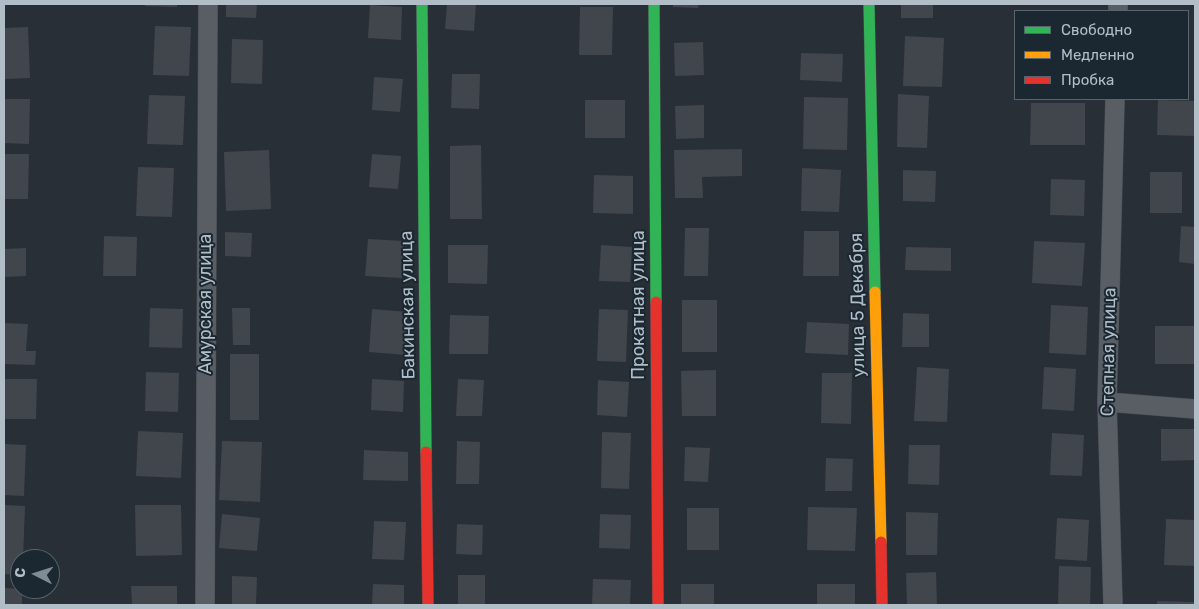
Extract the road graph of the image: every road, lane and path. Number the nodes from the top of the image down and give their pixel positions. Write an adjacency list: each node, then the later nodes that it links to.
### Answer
1 (208, 4): 8 (street, Амурская улица)
2 (422, 4): 9 (street, Бакинская улица)
3 (654, 4): 10 (street, Прокатная улица)
4 (869, 4): 11 (street, улица 5 Декабря)
5 (1116, 100): 6 (street, Степная улица)
6 (1107, 402): 7 (street); 12 (street, Степная улица)
7 (1195, 409)
8 (205, 605)
9 (428, 605)
10 (658, 605)
11 (882, 605)
12 (1113, 605)

